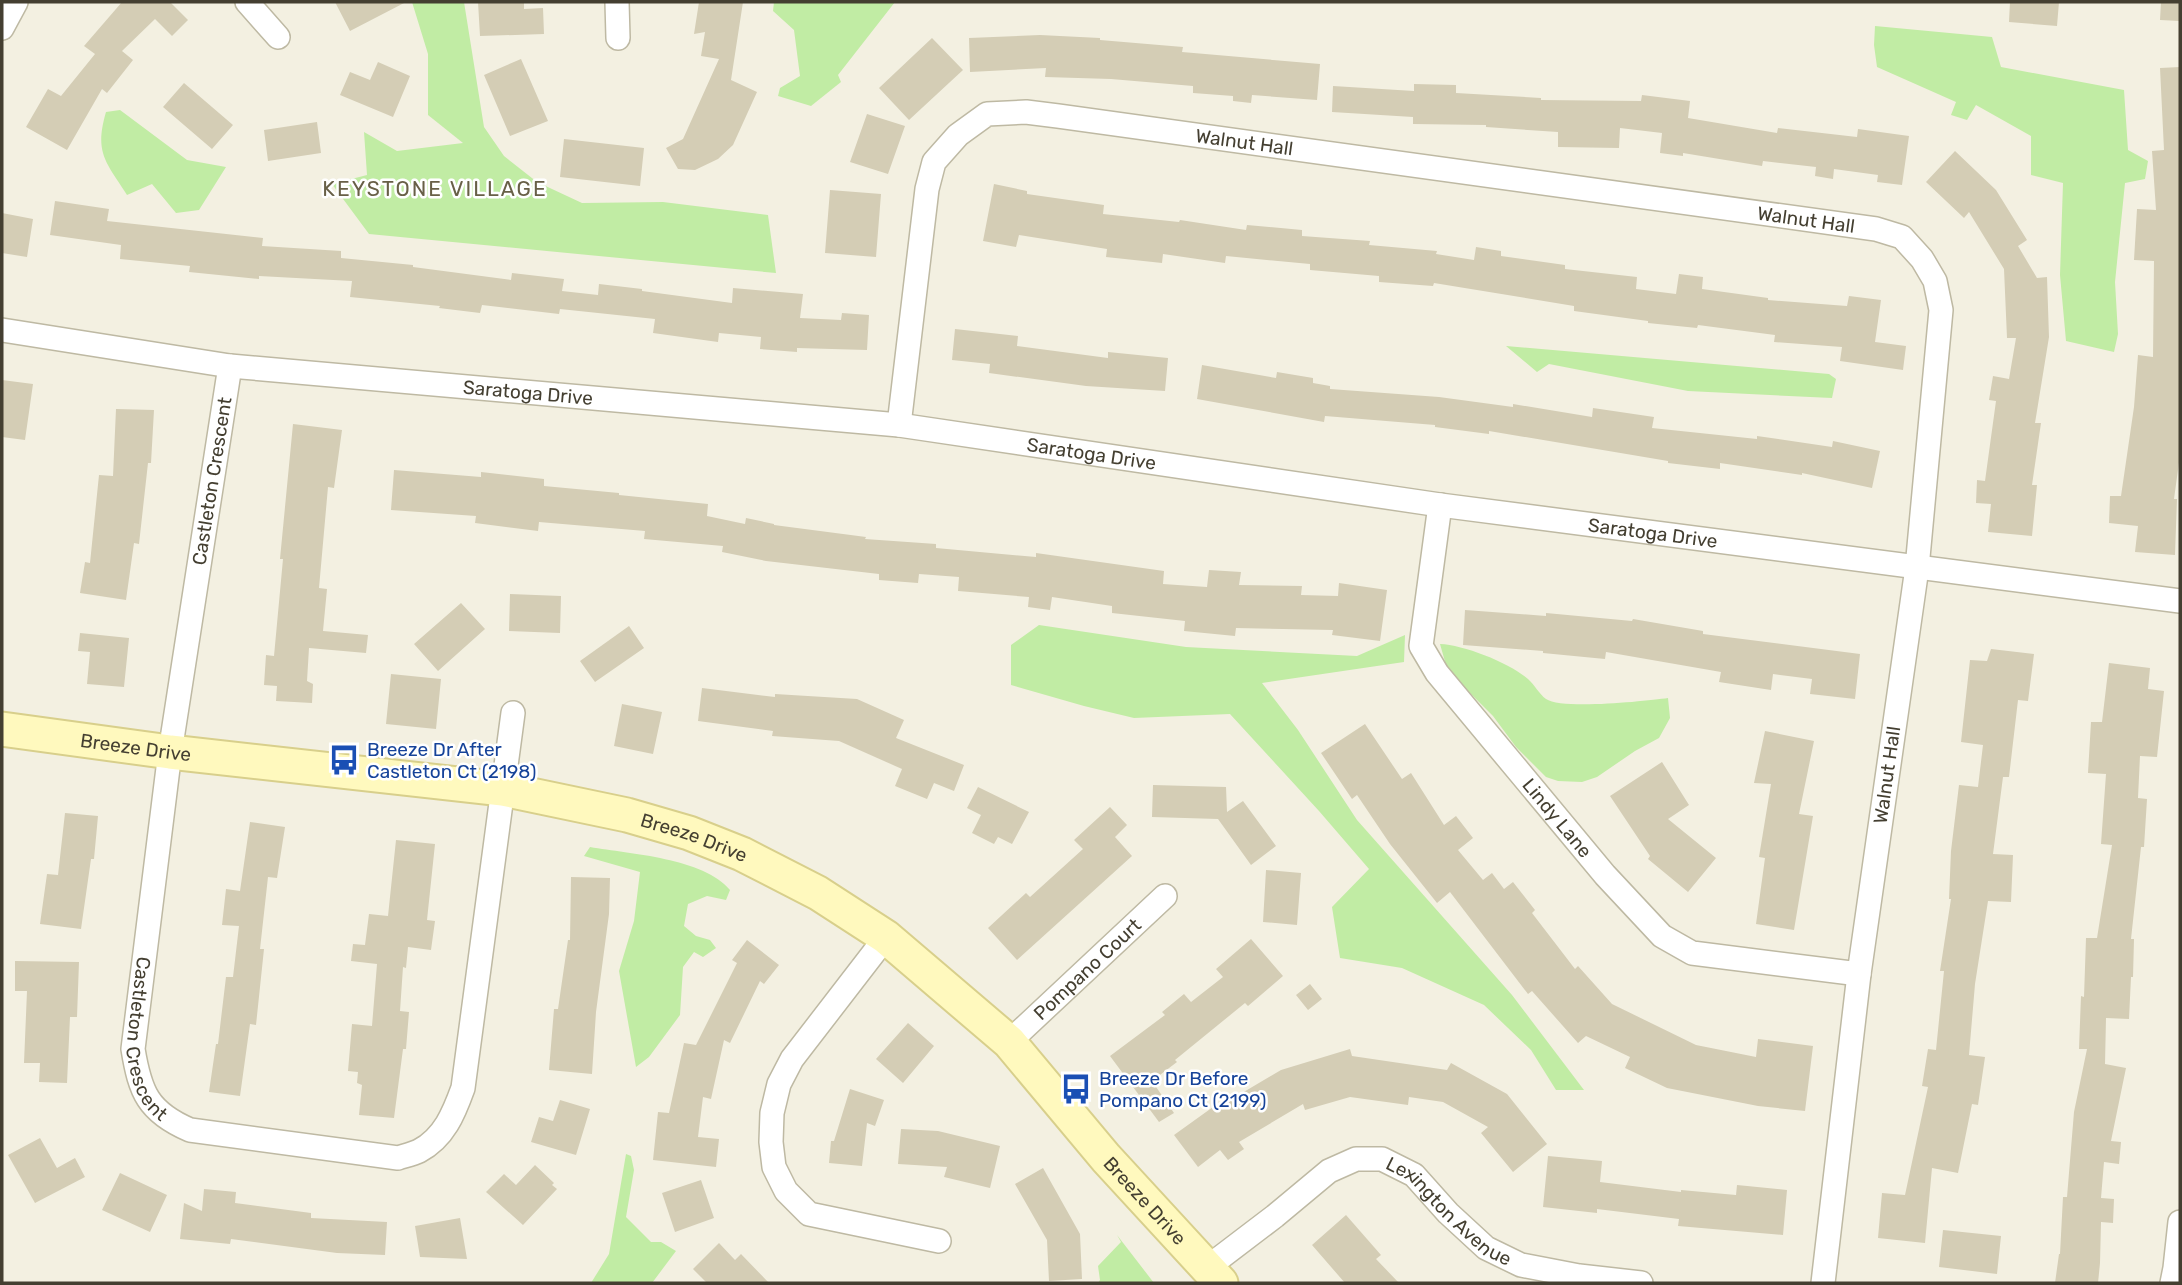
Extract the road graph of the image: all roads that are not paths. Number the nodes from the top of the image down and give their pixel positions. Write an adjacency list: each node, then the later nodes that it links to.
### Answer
1 (16, 2): 4 (street)
2 (247, 2): 5 (street)
3 (617, 2): 6 (street)
4 (2, 28)
5 (278, 37)
6 (618, 38)
7 (2, 330): 8 (street, Saratoga Drive)
8 (230, 366): 9 (street, Saratoga Drive); 15 (street, Castleton Crescent)
9 (899, 425): 10 (street, Saratoga Drive); 11 (street, Walnut Hall)
10 (1440, 505): 11 (street, Saratoga Drive); 19 (street, Lindy Lane)
11 (1917, 568): 12 (street, Saratoga Drive); 19 (street, Walnut Hall)
12 (2180, 600)
13 (513, 713): 16 (street, Castleton Crescent)
14 (2, 729): 15 (street, Breeze Drive)
15 (170, 752): 16 (street, Breeze Drive); 16 (street, Castleton Crescent)
16 (503, 789): 18 (street, Breeze Drive)
17 (1165, 896): 20 (street, Pompano Court)
18 (886, 937): 20 (street, Breeze Drive); 22 (street)
19 (1859, 974): 25 (street, Walnut Hall)
20 (1009, 1042): 23 (street, Breeze Drive)
21 (2180, 1222): 26 (street)
22 (939, 1241)
23 (1214, 1275): 24 (street, Lexington Avenue)
24 (1641, 1283)
25 (1823, 1283)
26 (2172, 1283)

